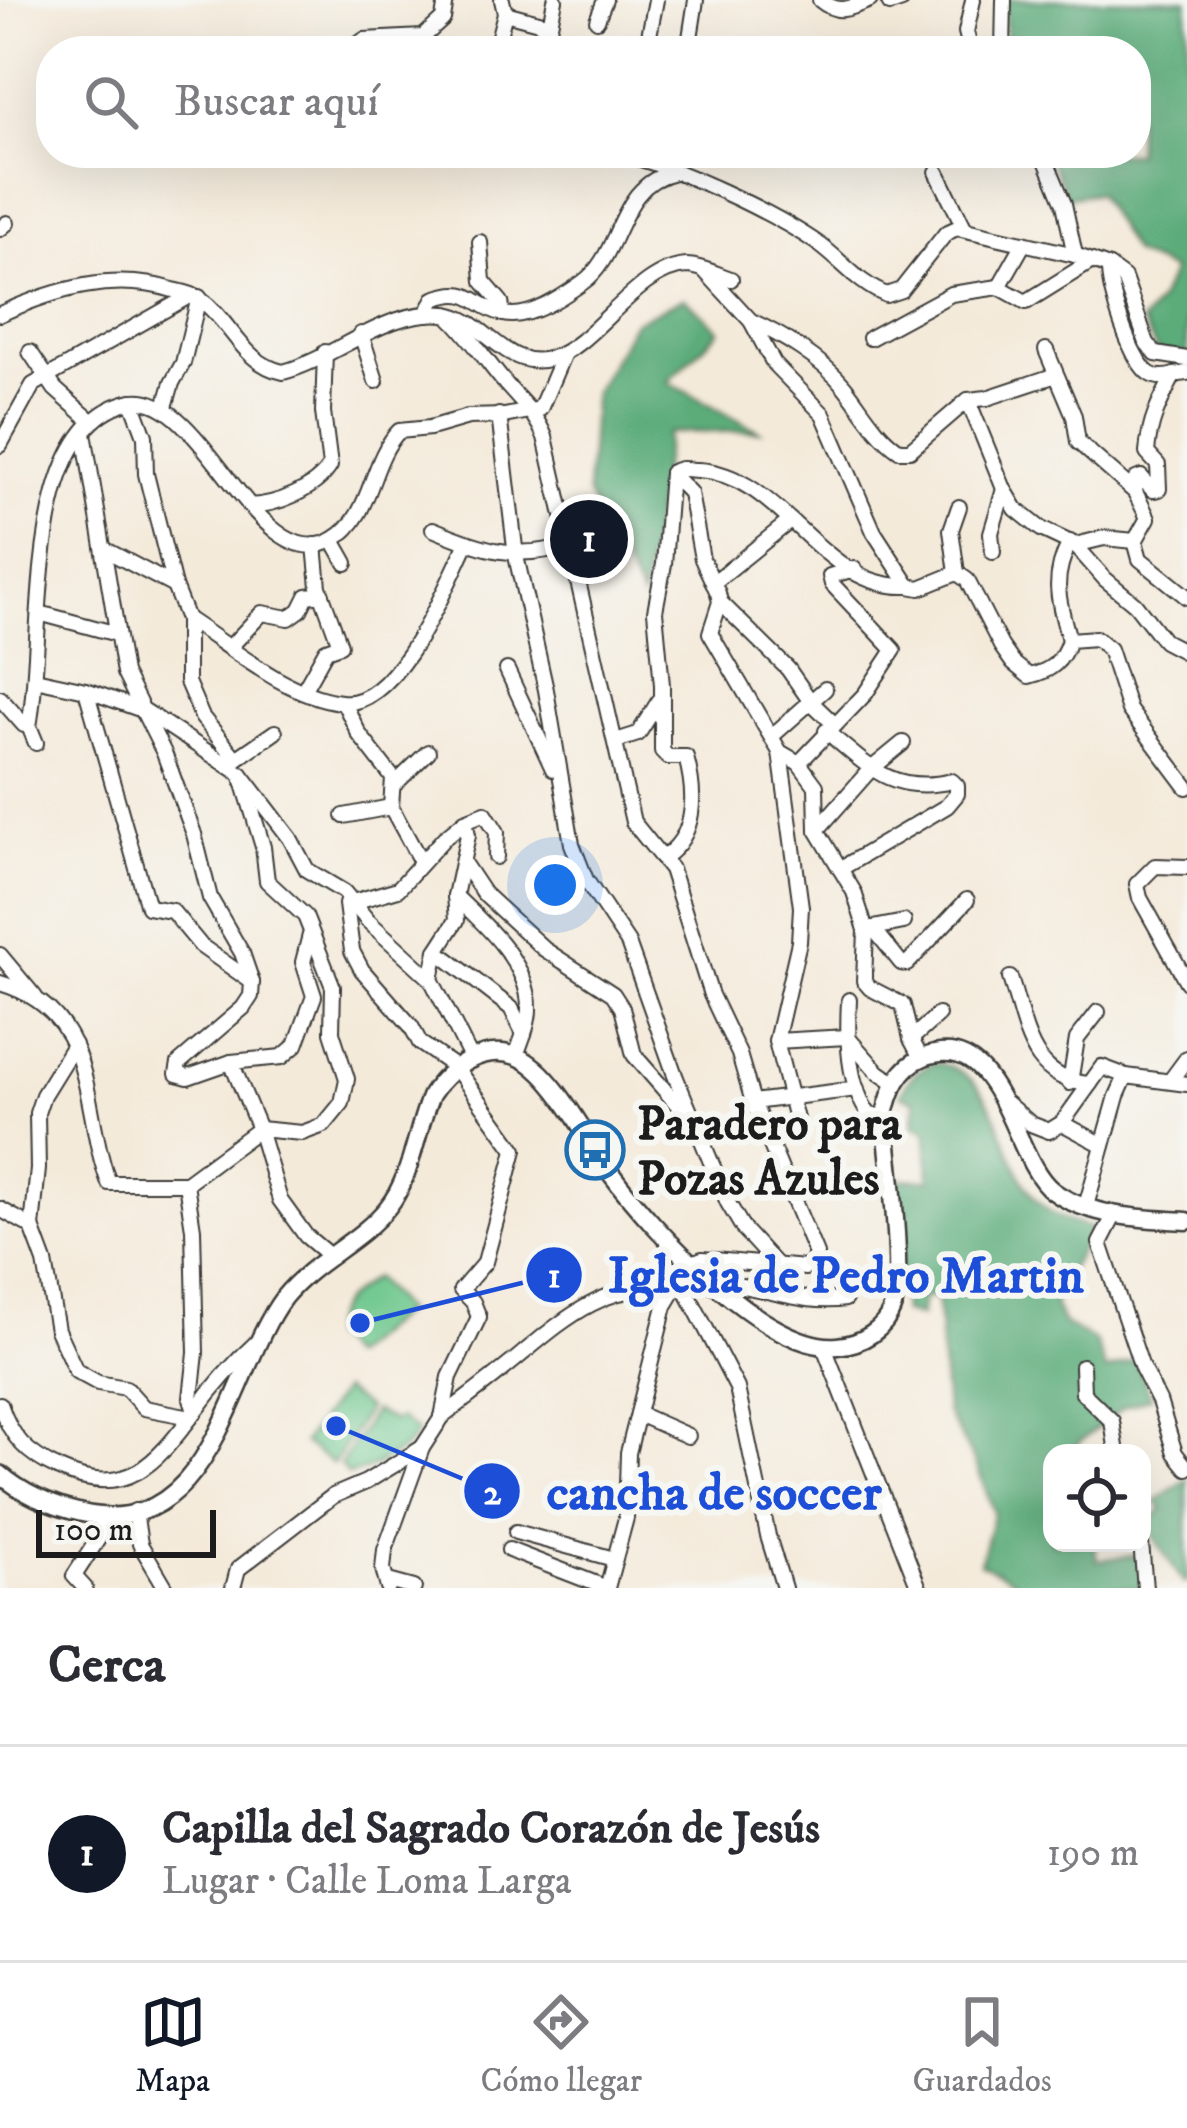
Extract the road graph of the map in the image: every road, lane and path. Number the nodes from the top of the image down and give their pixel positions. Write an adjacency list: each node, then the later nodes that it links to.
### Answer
1 (446, 0): 15 (street)
2 (555, 0): 14 (street)
3 (605, 0): 13 (street)
4 (656, 0): 17 (street)
5 (696, 0): 18 (street)
6 (820, 0): 7 (street)
7 (870, 0)
8 (888, 0): 9 (street)
9 (902, 0)
10 (973, 0): 19 (street)
11 (1004, 0): 20 (street)
12 (503, 7): 14 (street)
13 (597, 20)
14 (548, 25): 16 (street)
15 (425, 36)
16 (542, 36)
17 (649, 36)
18 (690, 36)
19 (967, 36)
20 (1004, 36)
21 (667, 168): 23 (street)
22 (1049, 168): 28 (street)
23 (675, 172): 25 (street); 38 (street)
24 (937, 172): 25 (street)
25 (965, 229): 27 (street)
26 (480, 242): 38 (street)
27 (1024, 243): 28 (street); 33 (street)
28 (1075, 255): 29 (street)
29 (1092, 261): 30 (street); 33 (street)
30 (1108, 267): 46 (street); 47 (street)
31 (704, 270): 32 (street); 39 (street); 45 (street)
32 (731, 279)
33 (999, 287): 41 (street)
34 (195, 296): 35 (street); 44 (street); 49 (street); 53 (street)
35 (0, 314)
36 (427, 314): 37 (street); 38 (street); 40 (street)
37 (447, 314): 45 (street); 54 (street)
38 (503, 314)
39 (751, 321): 51 (street); 79 (street)
40 (361, 334): 44 (street); 50 (street)
41 (870, 338)
42 (1046, 350): 48 (street)
43 (30, 352): 49 (street)
44 (325, 352): 61 (street)
45 (564, 353): 54 (street)
46 (1187, 359)
47 (1181, 374): 60 (street)
48 (1056, 375): 51 (street); 60 (street)
49 (46, 377): 56 (street); 57 (street)
50 (376, 382)
51 (968, 400): 59 (street)
52 (132, 401): 53 (street); 56 (street); 78 (street)
53 (166, 407): 61 (street)
54 (534, 412): 55 (street); 69 (street)
55 (499, 416): 65 (street); 73 (street)
56 (87, 427): 71 (street); 83 (street)
57 (0, 445)
58 (671, 473): 63 (street); 77 (street); 94 (street)
59 (1004, 489): 68 (street); 72 (street)
60 (1135, 492): 66 (street)
61 (249, 506): 70 (street)
62 (959, 507): 76 (street)
63 (790, 521): 75 (street); 77 (street)
64 (433, 529): 67 (street)
65 (333, 540): 70 (street); 74 (street)
66 (1135, 541): 68 (street); 81 (street)
67 (467, 543): 73 (street); 97 (street)
68 (1073, 543): 86 (street); 88 (street)
69 (569, 544): 73 (street); 103 (street)
70 (315, 545): 80 (street)
71 (106, 550): 78 (street); 85 (street)
72 (993, 552)
73 (516, 556): 115 (street)
74 (346, 563)
75 (854, 569): 79 (street); 100 (street)
76 (957, 573): 79 (street); 86 (street)
77 (713, 583): 82 (street)
78 (174, 586): 84 (street)
79 (909, 586)
80 (322, 594): 87 (street); 93 (street)
81 (1187, 597)
82 (720, 602): 96 (street); 102 (street)
83 (39, 613): 85 (street); 90 (street)
84 (187, 619): 87 (street); 110 (street)
85 (117, 634): 98 (street)
86 (1069, 640): 114 (street)
87 (230, 647): 93 (street)
88 (1187, 653)
89 (507, 670): 115 (street)
90 (35, 679): 92 (street); 99 (street)
91 (825, 688): 96 (street)
92 (86, 689): 98 (street); 138 (street)
93 (303, 691): 97 (street)
94 (662, 697): 103 (street); 121 (street)
95 (0, 698): 99 (street)
96 (811, 702): 100 (street); 102 (street)
97 (344, 704): 113 (street)
98 (145, 711): 110 (street); 138 (street)
99 (29, 726): 104 (street)
100 (830, 727): 109 (street); 112 (street)
101 (275, 732): 110 (street)
102 (772, 736): 107 (street)
103 (616, 741): 121 (street)
104 (36, 743)
105 (903, 743): 112 (street)
106 (428, 752): 111 (street)
107 (780, 752): 109 (street); 148 (street)
108 (399, 756): 111 (street)
109 (799, 763): 119 (street)
110 (236, 766): 128 (street); 133 (street)
111 (411, 770): 113 (street)
112 (870, 770): 119 (street); 125 (street)
113 (394, 785): 116 (street)
114 (1187, 788)
115 (561, 790): 169 (street)
116 (391, 807): 117 (street); 122 (street)
117 (344, 816)
118 (465, 821): 120 (street); 122 (street); 123 (street)
119 (817, 830): 125 (street)
120 (496, 857)
121 (664, 857): 163 (street)
122 (421, 862): 128 (street)
123 (464, 864): 126 (street); 169 (street)
124 (1187, 867): 139 (street)
125 (839, 869): 132 (street)
126 (455, 896): 134 (street); 145 (street)
127 (967, 900): 130 (street)
128 (350, 901): 137 (street); 154 (street)
129 (946, 902): 130 (street)
130 (954, 916): 132 (street)
131 (899, 923): 132 (street)
132 (869, 929): 147 (street)
133 (310, 935): 153 (street); 168 (street)
134 (437, 951): 137 (street); 145 (street)
135 (0, 955): 141 (street)
136 (1010, 978): 158 (street)
137 (430, 979): 154 (street)
138 (253, 982): 153 (street)
139 (1187, 982)
140 (0, 983): 141 (street)
141 (36, 999): 149 (street)
142 (849, 1000): 146 (street)
143 (1097, 1012): 158 (street)
144 (938, 1015): 147 (street)
145 (524, 1034): 150 (street)
146 (847, 1037): 148 (street); 157 (street); 161 (street)
147 (911, 1039): 151 (street)
148 (776, 1041): 162 (street)
149 (74, 1045): 171 (street); 176 (street)
150 (516, 1056): 154 (main road); 180 (main road)
151 (921, 1058): 157 (main road); 164 (main road)
152 (1187, 1058): 156 (street)
153 (230, 1062): 168 (street)
154 (464, 1063): 177 (main road); 191 (street)
155 (1126, 1076): 156 (street); 159 (street); 170 (street)
156 (1170, 1082): 160 (street)
157 (894, 1083): 165 (main road)
158 (1070, 1083): 159 (street)
159 (1090, 1084): 167 (street)
160 (1187, 1084)
161 (857, 1089): 162 (street); 165 (street)
162 (790, 1098): 163 (street); 166 (street)
163 (753, 1102): 179 (street)
164 (1005, 1102): 167 (street); 172 (main road)
165 (877, 1116): 186 (main road)
166 (796, 1119)
167 (1062, 1123): 170 (street)
168 (259, 1129): 171 (street); 177 (street)
169 (701, 1133): 178 (street)
170 (1103, 1145): 172 (street)
171 (186, 1183): 189 (street)
172 (1086, 1206): 174 (main road)
173 (0, 1209): 176 (street)
174 (1114, 1214): 175 (main road); 195 (street)
175 (1187, 1221)
176 (32, 1227): 189 (street)
177 (331, 1257): 185 (main road)
178 (777, 1266): 179 (street); 180 (street)
179 (805, 1268): 183 (street)
180 (685, 1272): 181 (main road); 182 (street); 209 (street)
181 (716, 1283): 183 (street); 186 (main road)
182 (670, 1293): 190 (street); 191 (street)
183 (808, 1299): 184 (street)
184 (845, 1299)
185 (260, 1339): 189 (street); 197 (main road)
186 (824, 1347): 210 (street)
187 (1082, 1366): 193 (street)
188 (0, 1404): 189 (street)
189 (193, 1414)
190 (638, 1414): 192 (street); 202 (street)
191 (442, 1418): 194 (street)
192 (680, 1432)
193 (1116, 1444)
194 (422, 1448): 203 (street); 206 (street)
195 (1187, 1468)
196 (0, 1474): 198 (main road)
197 (135, 1511): 198 (main road); 205 (street)
198 (104, 1517): 204 (street)
199 (516, 1532): 202 (street)
200 (509, 1550): 208 (street)
201 (1142, 1552): 211 (street)
202 (614, 1559): 208 (street)
203 (388, 1584): 207 (street)
204 (85, 1588)
205 (166, 1588)
206 (233, 1588)
207 (414, 1588)
208 (607, 1588)
209 (784, 1588)
210 (919, 1588)
211 (1145, 1588)

